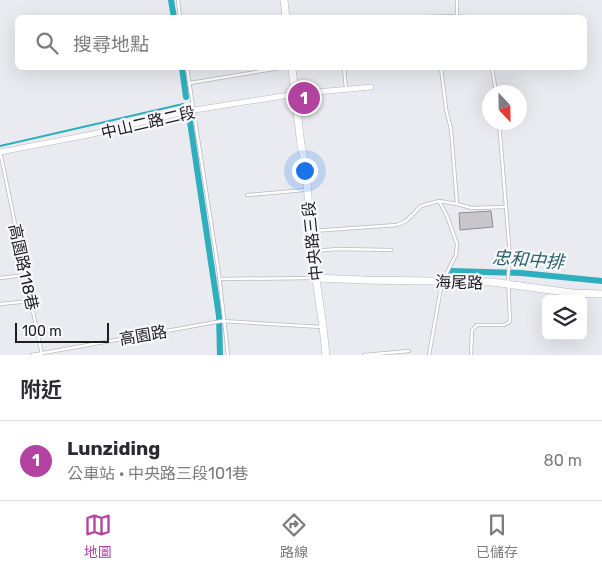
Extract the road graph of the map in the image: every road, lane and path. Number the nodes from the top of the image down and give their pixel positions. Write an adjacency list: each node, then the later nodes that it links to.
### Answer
1 (178, 0): 4 (lane)
2 (284, 0): 5 (street)
3 (457, 0): 6 (lane)
4 (180, 15)
5 (286, 15)
6 (457, 15)
7 (188, 70): 13 (lane)
8 (267, 70): 13 (lane)
9 (292, 70): 17 (street, 中央路三段)
10 (344, 70): 16 (lane)
11 (441, 70): 24 (lane)
12 (492, 70): 14 (lane)
13 (190, 82): 18 (lane)
14 (495, 85)
15 (371, 87): 16 (street, 中山二路二段)
16 (346, 89): 17 (street, 中山二路二段)
17 (296, 94): 18 (street, 中山二路二段); 21 (street, 中央路三段)
18 (194, 110): 20 (street, 中山二路二段); 31 (lane)
19 (501, 130): 25 (lane)
20 (0, 151): 29 (lane, 高園路118巷)
21 (307, 190): 22 (lane); 26 (street, 中央路三段)
22 (247, 195)
23 (439, 201): 24 (lane); 26 (lane); 34 (lane)
24 (457, 204): 25 (lane)
25 (506, 207): 33 (lane)
26 (310, 231): 28 (street, 中央路三段)
27 (391, 250): 28 (lane)
28 (312, 251): 32 (street, 中央路三段)
29 (26, 275): 30 (lane); 36 (lane, 高園路118巷)
30 (0, 278)
31 (219, 278): 32 (lane); 38 (lane)
32 (316, 278): 34 (street, 海尾路); 39 (street, 中央路三段)
33 (509, 281): 34 (street, 海尾路); 35 (street, 海尾路); 47 (lane)
34 (442, 282): 46 (lane)
35 (602, 294)
36 (31, 301): 37 (lane); 41 (lane, 高園路118巷)
37 (0, 304)
38 (224, 321): 39 (lane, 高園路); 41 (lane, 高園路); 43 (lane)
39 (323, 327): 44 (street, 中央路三段)
40 (409, 351): 45 (lane)
41 (42, 354): 42 (lane, 高園路)
42 (32, 355)
43 (228, 355)
44 (326, 355)
45 (364, 355)
46 (429, 355)
47 (471, 355)

